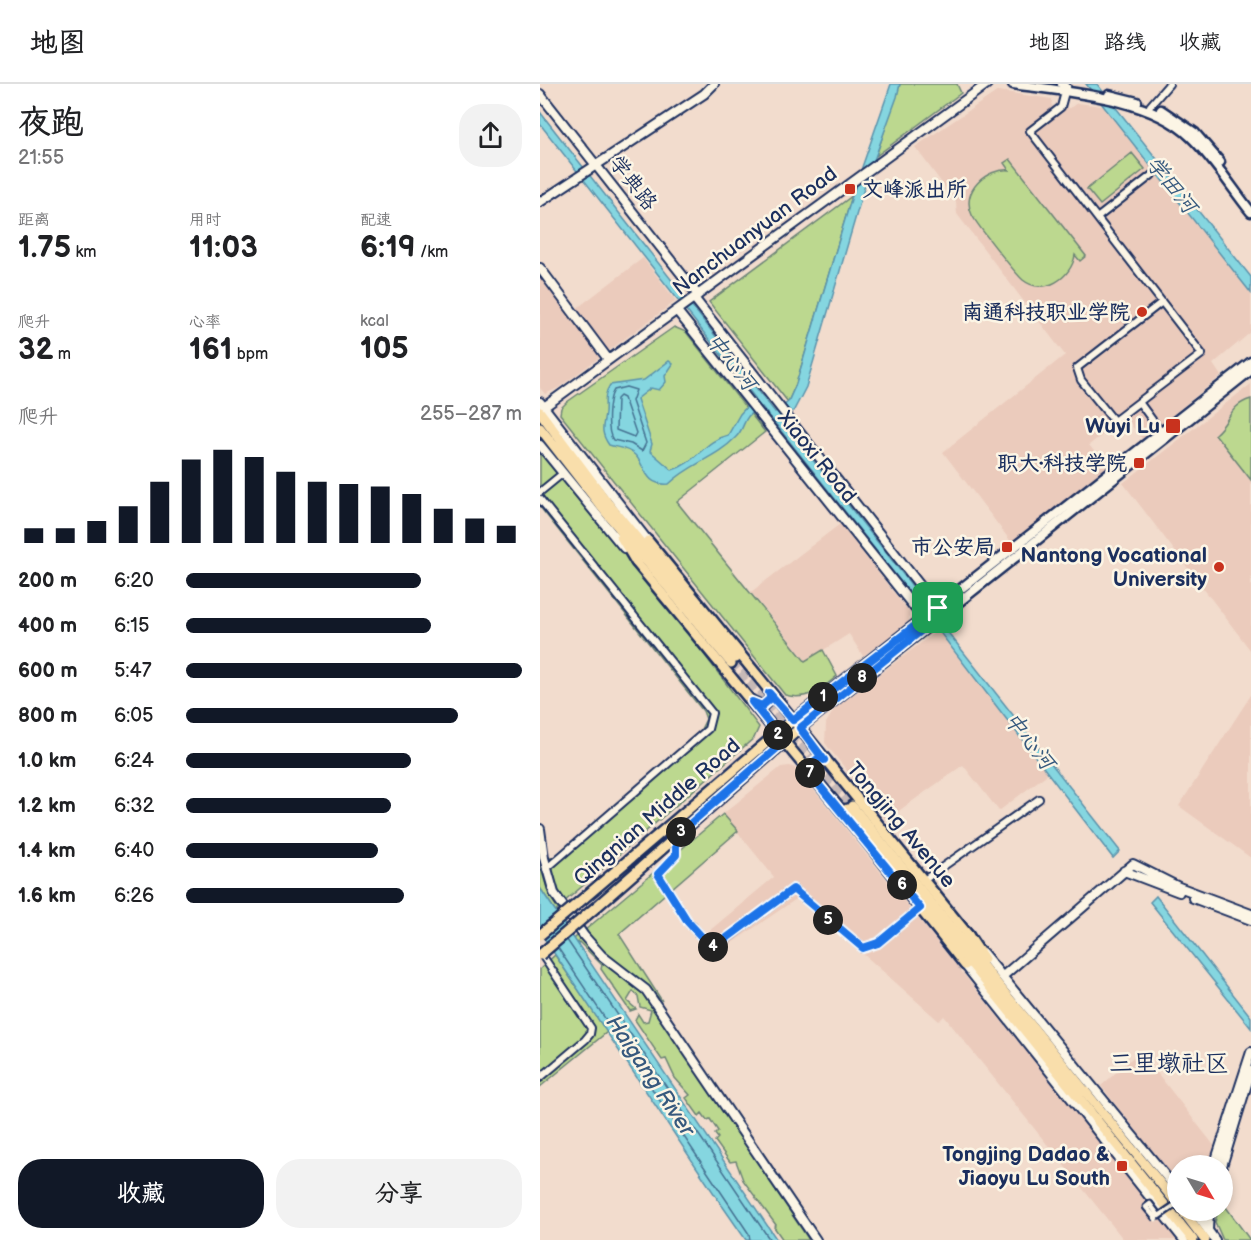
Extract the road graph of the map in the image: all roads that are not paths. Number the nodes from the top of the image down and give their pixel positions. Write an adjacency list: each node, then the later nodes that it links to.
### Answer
1 (714, 84): 9 (street)
2 (987, 84): 15 (street, Nanchuanyuan Road)
3 (1012, 84): 6 (main road)
4 (1048, 84): 6 (main road)
5 (1168, 84): 8 (street)
6 (1064, 88): 8 (main road); 13 (street)
7 (540, 94): 9 (street, 学典路)
8 (1150, 108): 12 (main road)
9 (597, 166): 11 (street); 15 (street, 学典路)
10 (1152, 175): 13 (street)
11 (540, 202)
12 (1250, 210)
13 (1097, 218): 16 (street)
14 (540, 268): 18 (street)
15 (695, 297): 17 (street, Nanchuanyuan Road); 32 (street, Xiaoxi Road)
16 (1162, 302): 21 (street); 21 (street)
17 (679, 309): 18 (street, Nanchuanyuan Road); 33 (street, Xiaoxi Road)
18 (608, 359): 22 (street, Nanchuanyuan Road)
19 (1251, 362): 24 (main road, Qingnian Middle Road)
20 (1251, 370): 32 (main road, Qingnian Middle Road)
21 (1139, 402): 24 (street)
22 (541, 407): 29 (main road); 30 (street)
23 (540, 428): 29 (main road)
24 (1161, 432): 32 (main road, Qingnian Middle Road)
25 (540, 445): 26 (street)
26 (562, 474): 27 (street); 31 (street)
27 (540, 492)
28 (540, 499): 46 (street)
29 (606, 506): 30 (main road, Tongjing Avenue); 31 (main road, Tongjing Avenue); 34 (main road)
30 (648, 541): 35 (main road, Tongjing Avenue)
31 (636, 562): 36 (main road, Tongjing Avenue)
32 (940, 611): 33 (main road, Qingnian Middle Road)
33 (926, 622): 37 (main road, Qingnian Middle Road)
34 (734, 661)
35 (769, 693): 36 (main road); 37 (main road, Tongjing Avenue)
36 (752, 702): 38 (main road, Tongjing Avenue)
37 (796, 724): 38 (main road, Qingnian Middle Road); 39 (main road, Qingnian Middle Road); 40 (main road, Tongjing Avenue)
38 (777, 733): 39 (main road, Tongjing Avenue); 52 (main road, Qingnian Middle Road, bridge)
39 (784, 742): 41 (main road, Tongjing Avenue); 45 (main road, Qingnian Middle Road)
40 (824, 760): 41 (main road); 48 (main road, Tongjing Avenue)
41 (810, 774): 49 (main road, Tongjing Avenue)
42 (1039, 799): 48 (street)
43 (850, 808): 57 (main road)
44 (540, 829): 46 (street)
45 (676, 836): 49 (street); 54 (main road, Qingnian Middle Road, bridge)
46 (546, 869): 71 (street)
47 (1124, 871): 50 (street); 51 (street); 56 (street)
48 (924, 880): 53 (main road, Tongjing Avenue)
49 (920, 908): 55 (main road, Tongjing Avenue)
50 (1251, 914)
51 (1251, 920)
52 (540, 934)
53 (968, 935): 56 (street); 57 (main road, Tongjing Avenue)
54 (540, 953): 60 (street)
55 (964, 965): 57 (main road, Tongjing Avenue); 72 (street)
56 (1003, 976): 63 (street)
57 (1015, 1012): 64 (main road); 73 (main road)
58 (1251, 1052): 61 (street)
59 (1251, 1071): 62 (street)
60 (540, 1078)
61 (1218, 1155)
62 (1225, 1155)
63 (1167, 1177)
64 (1167, 1191)
65 (1167, 1211): 66 (street, bridge)
66 (1156, 1219)
67 (1193, 1221): 70 (main road)
68 (1199, 1221): 70 (street)
69 (1208, 1221): 70 (street)
70 (1207, 1236): 74 (street)
71 (816, 1240)
72 (1184, 1240)
73 (1193, 1240)
74 (1215, 1240)

